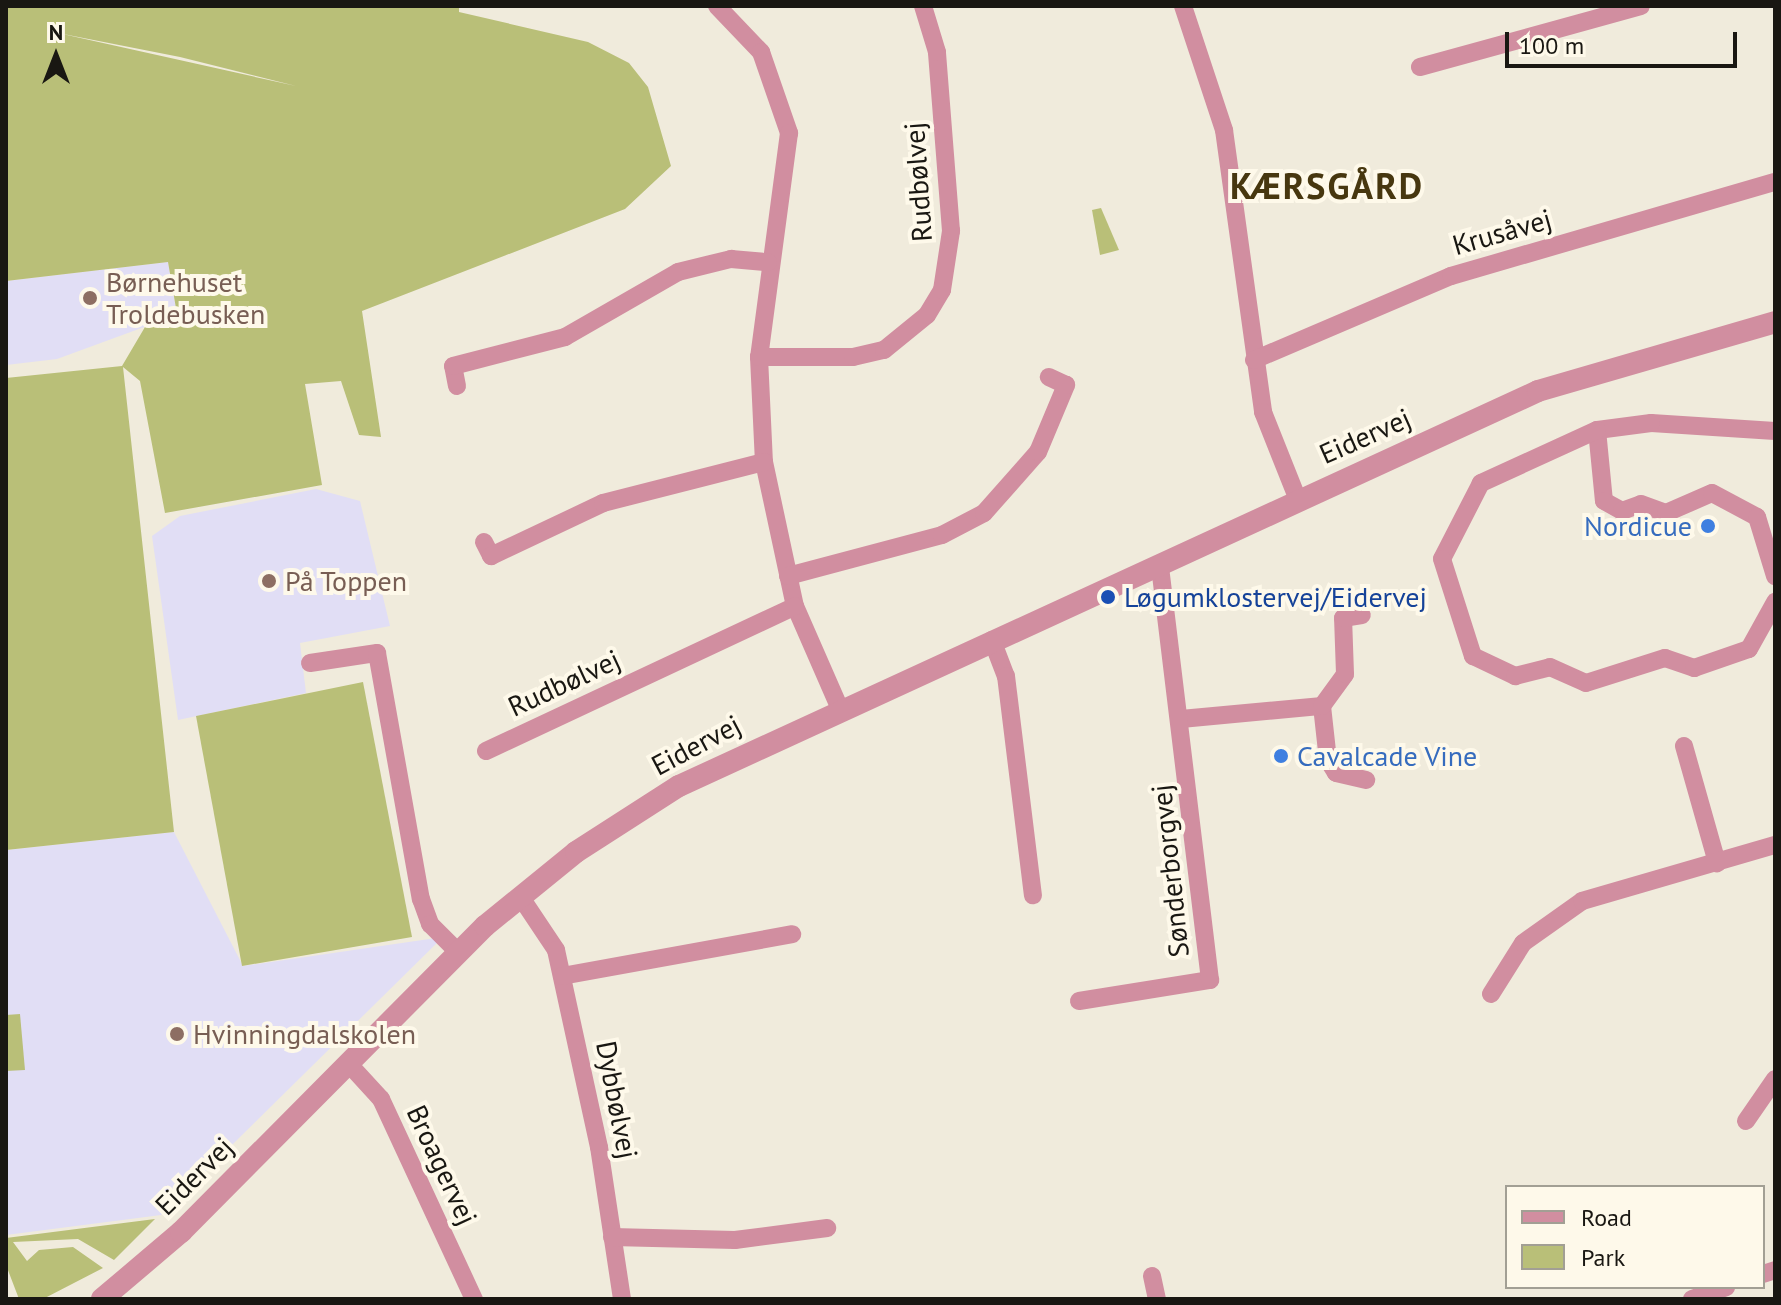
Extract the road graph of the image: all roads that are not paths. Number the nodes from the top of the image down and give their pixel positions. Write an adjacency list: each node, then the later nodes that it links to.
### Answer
1 (717, 6): 7 (street)
2 (923, 6): 9 (street, Rudbølvej)
3 (1183, 6): 10 (street)
4 (1641, 6): 5 (street)
5 (1420, 67)
6 (1775, 182): 10 (street, Krusåvej)
7 (768, 262): 9 (street); 12 (street)
8 (1775, 322): 16 (street, Eidervej)
9 (759, 357): 15 (street)
10 (1254, 360): 16 (street)
11 (1049, 377): 19 (street)
12 (457, 386)
13 (1597, 430): 14 (street); 20 (street); 21 (street)
14 (1775, 431)
15 (764, 462): 17 (street); 19 (street)
16 (1298, 500): 18 (street, Eidervej)
17 (484, 542)
18 (1160, 564): 24 (street, Eidervej); 28 (street, Sønderborgvej)
19 (788, 576): 22 (street)
20 (1775, 576)
21 (1775, 602)
22 (795, 606): 27 (street); 30 (street, Rudbølvej)
23 (1362, 615): 26 (street)
24 (992, 640): 27 (street, Eidervej); 34 (street)
25 (310, 663): 37 (street)
26 (1322, 706): 28 (street); 31 (street)
27 (840, 709): 35 (street, Eidervej)
28 (1181, 719): 40 (street, Sønderborgvej)
29 (1684, 746): 33 (street)
30 (486, 751)
31 (1366, 780)
32 (1775, 845): 33 (street)
33 (1717, 863): 39 (street)
34 (1033, 895)
35 (520, 896): 37 (street, Eidervej); 38 (street, Dybbølvej)
36 (792, 934): 38 (street)
37 (457, 951): 41 (street, Eidervej)
38 (562, 976): 45 (street, Dybbølvej)
39 (1491, 994)
40 (1079, 1001)
41 (348, 1063): 48 (street, Eidervej); 50 (street, Broagervej)
42 (1775, 1079): 43 (street)
43 (1746, 1121)
44 (827, 1228): 45 (street)
45 (612, 1237): 51 (street, Dybbølvej)
46 (1152, 1276): 52 (street)
47 (1720, 1289): 53 (street)
48 (124, 1292): 49 (street, Eidervej)
49 (102, 1299)
50 (474, 1299)
51 (622, 1299)
52 (1157, 1299)
53 (1692, 1299)

